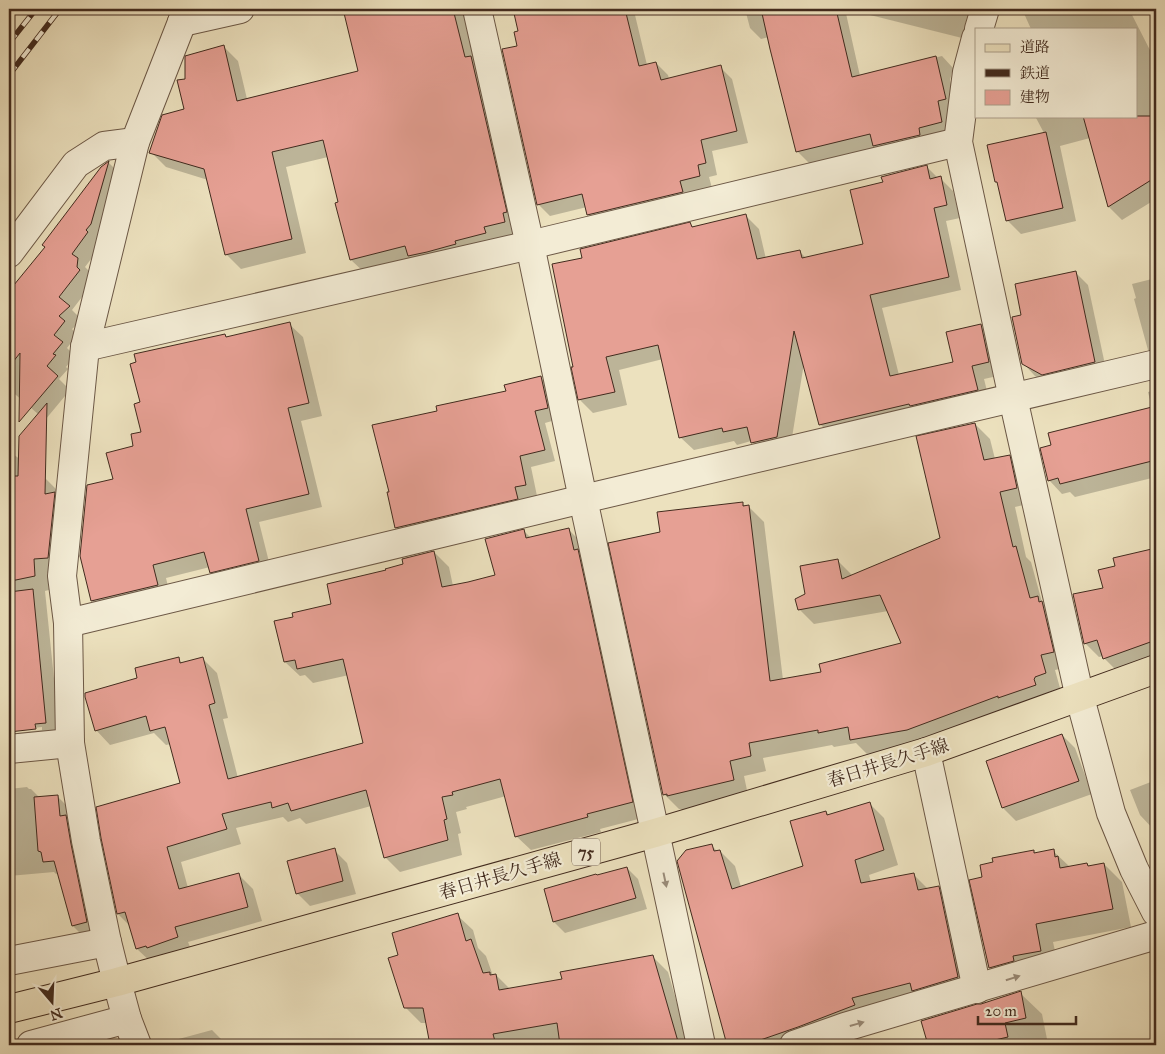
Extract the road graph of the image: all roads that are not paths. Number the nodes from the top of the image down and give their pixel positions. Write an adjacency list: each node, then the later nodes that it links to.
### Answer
1 (240, 9): 4 (street)
2 (477, 9): 9 (street)
3 (984, 9): 5 (street)
4 (185, 16): 7 (street)
5 (979, 28)
6 (975, 42): 8 (street)
7 (135, 142): 10 (street); 11 (street)
8 (958, 142): 9 (street); 13 (street)
9 (530, 245): 11 (street); 14 (street)
10 (9, 253)
11 (85, 347): 15 (street)
12 (1156, 364): 13 (street)
13 (1013, 398): 14 (street); 17 (street)
14 (582, 499): 15 (street); 21 (street)
15 (68, 623): 18 (street)
16 (1156, 669): 17 (main road, 春日井長久手線 / 75)
17 (1080, 698): 20 (main road, 春日井長久手線 / 75); 22 (street)
18 (70, 743): 19 (street); 24 (street)
19 (9, 749)
20 (926, 752): 21 (main road, 春日井長久手線 / 75); 27 (street)
21 (655, 832): 26 (main road, 春日井長久手線 / 75); 32 (street, one-way to 32)
22 (1156, 912)
23 (1156, 935): 27 (street, one-way to 23)
24 (107, 942): 25 (street); 26 (street)
25 (9, 961)
26 (116, 982): 28 (main road, 春日井長久手線 / 75); 29 (street)
27 (976, 989): 33 (street, one-way to 27)
28 (9, 1009)
29 (127, 1019): 30 (street); 31 (street)
30 (31, 1045)
31 (136, 1045)
32 (701, 1045)
33 (794, 1045)

